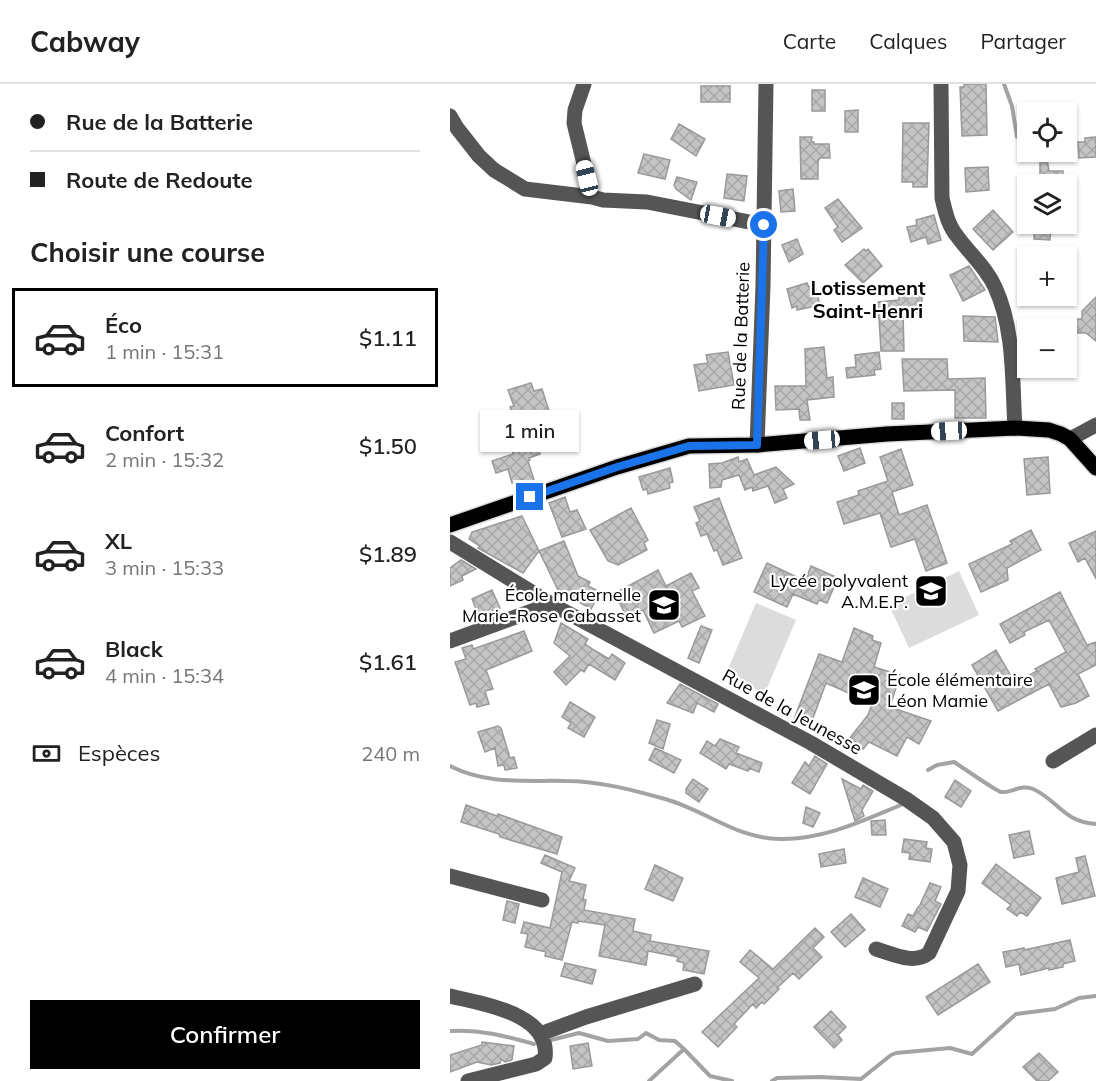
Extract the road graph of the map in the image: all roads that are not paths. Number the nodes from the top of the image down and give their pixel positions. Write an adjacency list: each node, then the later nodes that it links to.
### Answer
1 (584, 84): 5 (street)
2 (766, 84): 6 (street, Rue de la Batterie)
3 (941, 84): 8 (street)
4 (450, 116): 5 (street)
5 (592, 197): 6 (street)
6 (764, 225): 10 (street, Rue de la Batterie)
7 (1096, 425): 9 (street)
8 (1015, 428): 9 (main road); 10 (main road)
9 (1070, 439): 11 (main road)
10 (757, 445): 12 (main road)
11 (1096, 468)
12 (450, 525)
13 (450, 542): 14 (street, Rue de la Jeunesse)
14 (551, 603): 15 (street); 20 (street, Rue de la Jeunesse)
15 (450, 641)
16 (1096, 735): 17 (street)
17 (1053, 761)
18 (450, 876): 19 (street)
19 (542, 900)
20 (876, 949)
21 (695, 984): 23 (street)
22 (450, 996): 23 (street)
23 (540, 1034): 24 (street)
24 (468, 1081)

